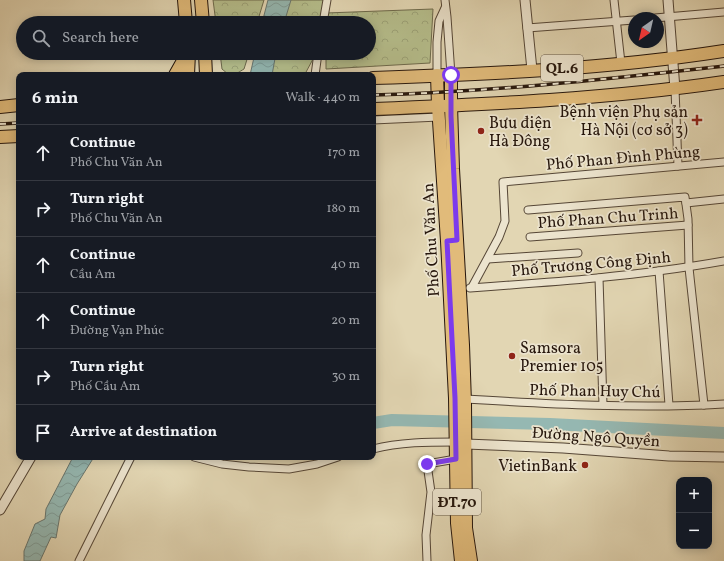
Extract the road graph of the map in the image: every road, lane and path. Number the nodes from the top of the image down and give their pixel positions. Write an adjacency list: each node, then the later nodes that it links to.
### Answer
1 (184, 0): 9 (main road)
2 (201, 0): 10 (main road)
3 (327, 0): 11 (street)
4 (525, 0): 16 (street)
5 (614, 0): 15 (street)
6 (668, 0): 13 (street)
7 (445, 4): 25 (street); 30 (street)
8 (724, 12): 13 (street)
9 (185, 16)
10 (202, 16)
11 (324, 16)
12 (664, 17): 13 (street)
13 (669, 17): 18 (street)
14 (628, 20): 15 (street)
15 (616, 21): 16 (street); 23 (street)
16 (527, 28): 24 (street)
17 (724, 51): 18 (main road, QL.6)
18 (672, 59): 23 (main road, QL.6); 33 (street)
19 (183, 60): 26 (main road)
20 (189, 60): 27 (main road)
21 (205, 60): 28 (main road)
22 (317, 60): 29 (street)
23 (621, 63): 24 (main road, QL.6)
24 (532, 70): 25 (main road, QL.6)
25 (451, 71): 30 (main road, QL.6); 37 (main road, Phố Chu Văn An / ĐT.70)
26 (177, 72)
27 (188, 72)
28 (206, 72)
29 (315, 72)
30 (437, 72): 31 (main road, QL.6); 37 (main road, Phố Chu Văn An / ĐT.70)
31 (376, 78)
32 (724, 82): 33 (main road, QL.6)
33 (674, 89): 37 (main road, QL.6); 42 (street)
34 (16, 105): 35 (main road)
35 (0, 107)
36 (376, 109): 37 (main road, QL.6)
37 (445, 111): 38 (street); 48 (main road, Phố Chu Văn An / ĐT.70)
38 (376, 120)
39 (16, 136): 40 (main road)
40 (0, 138)
41 (724, 162): 42 (street, Phố Phan Đình Phùng)
42 (678, 166): 50 (street, Phố Phan Đình Phùng)
43 (724, 199): 44 (street)
44 (686, 203): 45 (street); 46 (street)
45 (528, 210)
46 (688, 225): 47 (street, Phố Phan Chu Trinh); 52 (street)
47 (530, 237)
48 (452, 240): 56 (main road, Phố Chu Văn An / ĐT.70); 57 (main road, Phố Chu Văn An / ĐT.70)
49 (578, 253): 50 (street)
50 (488, 258): 55 (street)
51 (724, 261): 52 (street, Phố Trương Công Định)
52 (689, 268): 53 (street, Phố Trương Công Định); 62 (street)
53 (659, 271): 54 (street, Phố Trương Công Định); 61 (street)
54 (598, 278): 55 (street, Phố Trương Công Định); 59 (street)
55 (472, 287): 56 (street, Phố Trương Công Định)
56 (460, 288): 57 (main road, Phố Chu Văn An / ĐT.70)
57 (458, 358): 58 (main road, Phố Chu Văn An / ĐT.70)
58 (460, 401): 59 (street, Phố Phan Huy Chú); 63 (main road, ĐT.70)
59 (603, 404): 61 (street, Phố Phan Huy Chú)
60 (724, 404): 62 (street, Phố Phan Huy Chú)
61 (669, 405): 62 (street, Phố Phan Huy Chú)
62 (704, 405)
63 (461, 441): 64 (street); 65 (street, Đường Ngô Quyền); 66 (main road, ĐT.70); 71 (main road, ĐT.70)
64 (376, 448)
65 (724, 457)
66 (456, 459): 71 (main road, ĐT.70); 74 (street)
67 (29, 460): 72 (street)
68 (130, 460): 73 (street)
69 (206, 460): 70 (street)
70 (329, 460)
71 (462, 505): 75 (main road, ĐT.70); 76 (main road, ĐT.70)
72 (0, 510)
73 (79, 561)
74 (426, 561)
75 (461, 561)
76 (471, 561)

